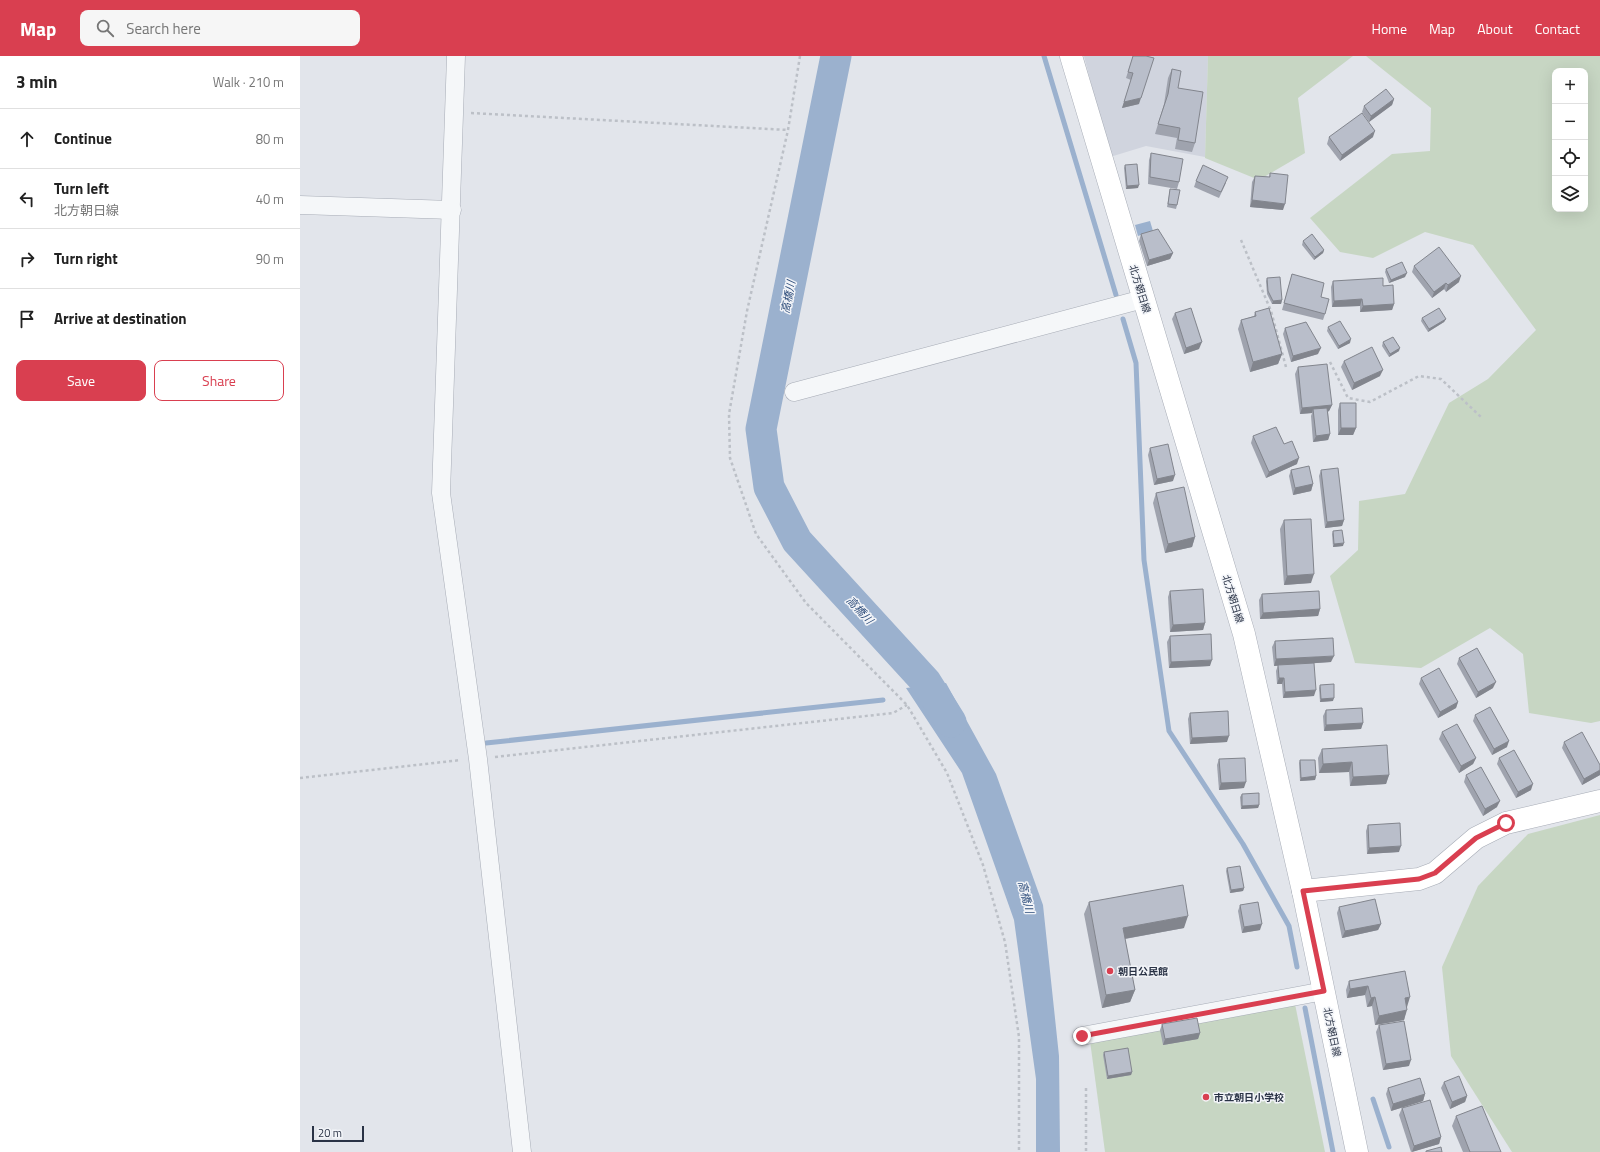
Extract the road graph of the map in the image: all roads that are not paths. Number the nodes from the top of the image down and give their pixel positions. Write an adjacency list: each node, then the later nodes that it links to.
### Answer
1 (456, 56): 4 (street)
2 (1071, 56): 5 (main road, 北方朝日線)
3 (300, 205): 4 (street)
4 (452, 210): 11 (street)
5 (1143, 299): 6 (street); 8 (main road, 北方朝日線)
6 (794, 392)
7 (1600, 801): 8 (main road)
8 (1303, 891): 9 (main road, 北方朝日線)
9 (1324, 991): 10 (street); 12 (main road, 北方朝日線)
10 (1082, 1036)
11 (522, 1152)
12 (1357, 1152)

